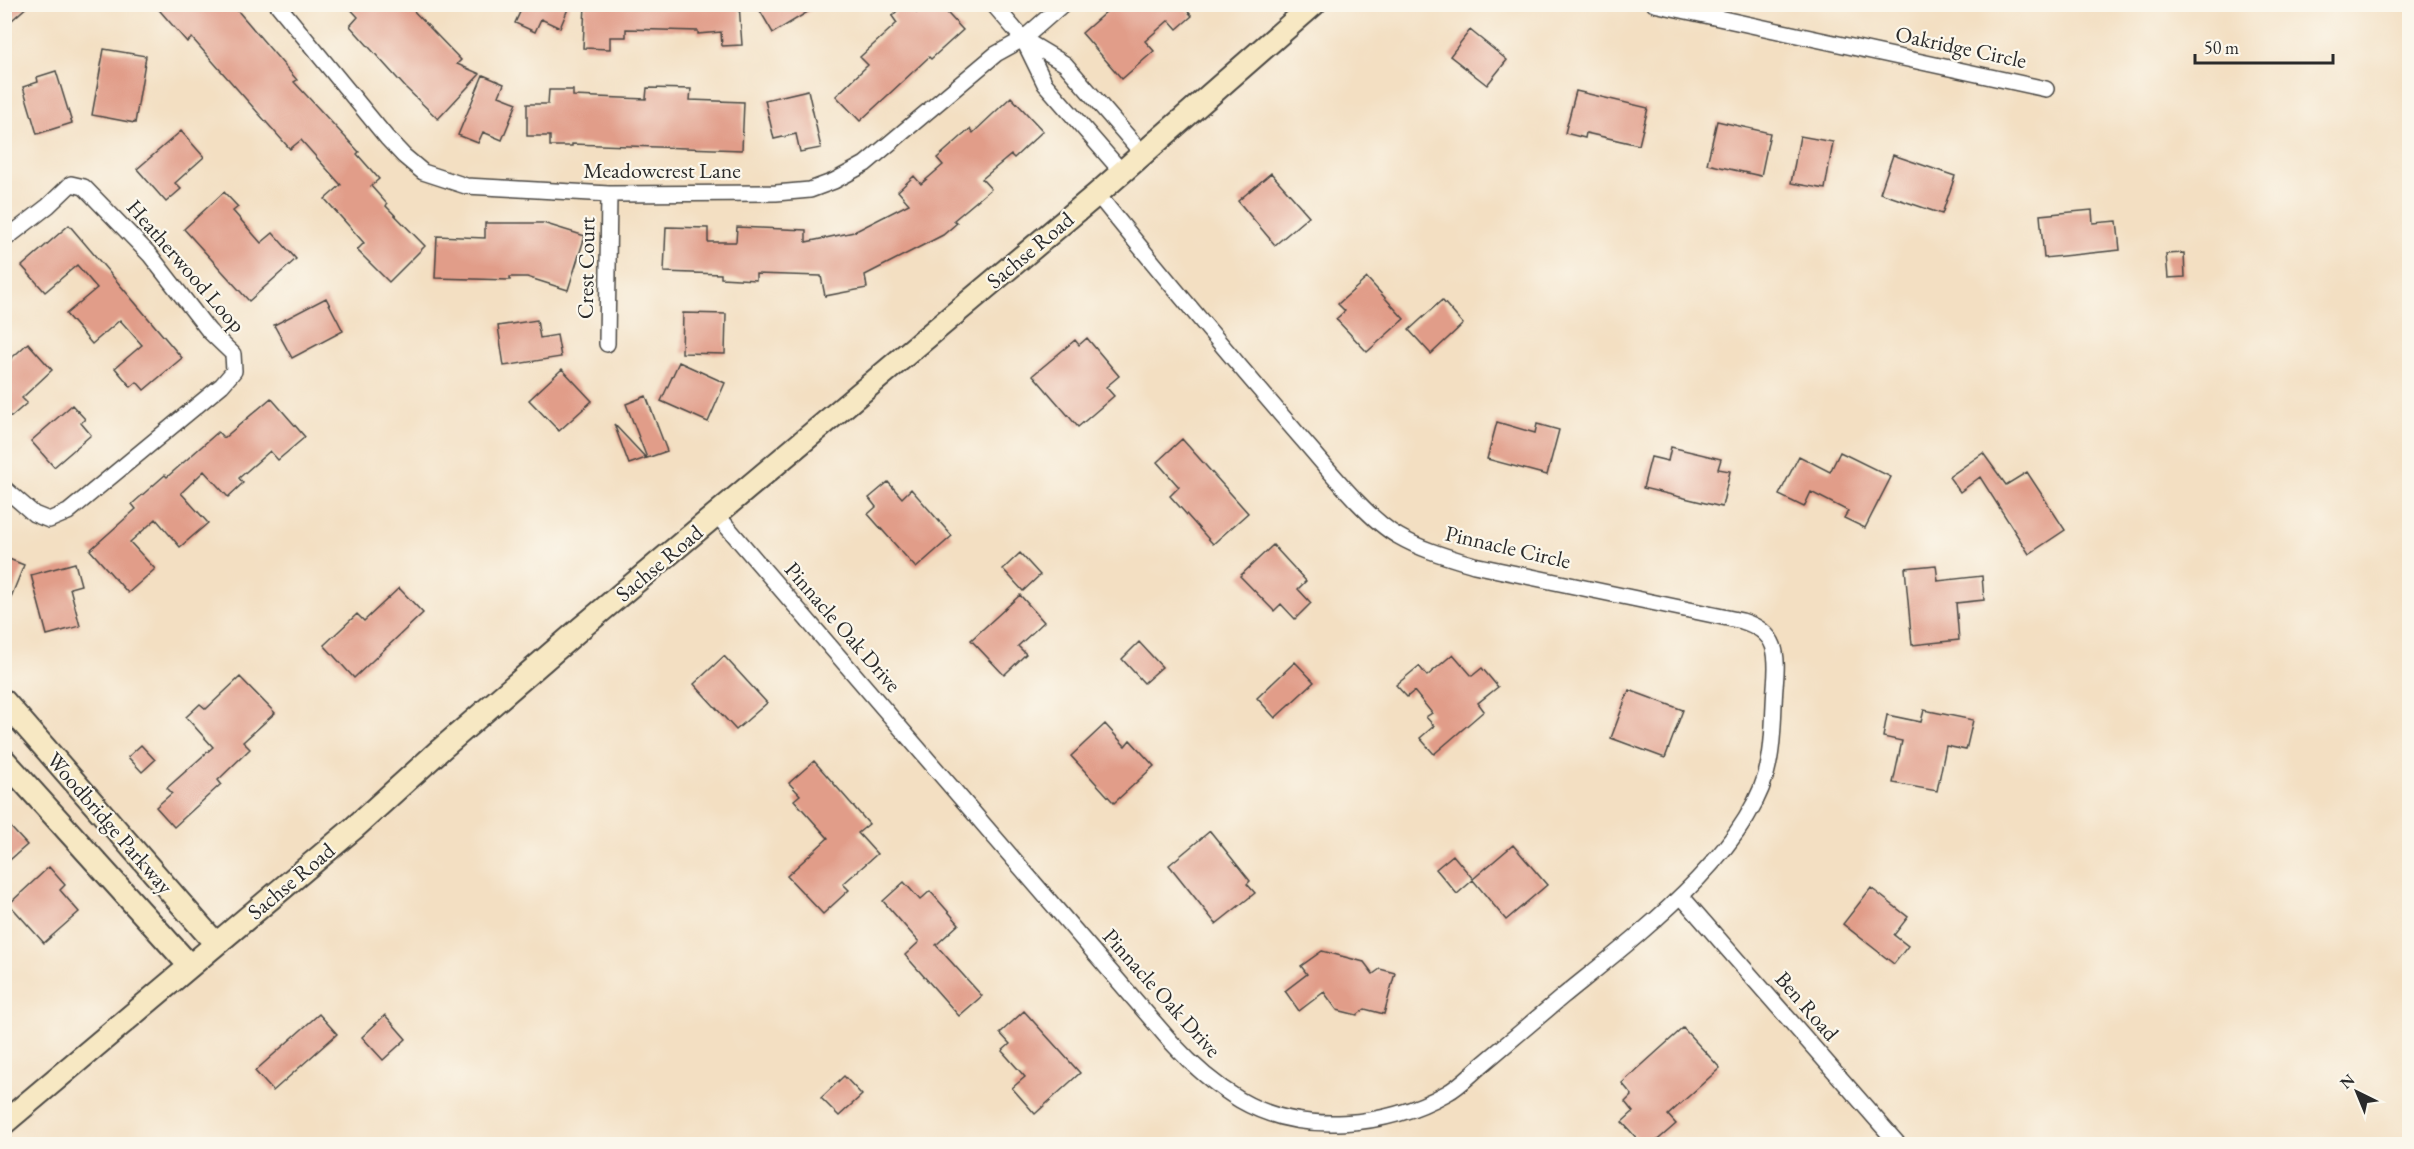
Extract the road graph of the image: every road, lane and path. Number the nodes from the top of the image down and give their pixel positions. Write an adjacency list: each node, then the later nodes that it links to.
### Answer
1 (277, 4): 10 (street, Meadowcrest Lane)
2 (993, 4): 6 (street)
3 (1063, 4): 6 (street, Meadowcrest Lane)
4 (1314, 4): 8 (main road, Sachse Road)
5 (1654, 4): 7 (street, Oakridge Circle)
6 (1023, 39): 8 (street); 9 (street); 10 (street, Meadowcrest Lane)
7 (2046, 89)
8 (1142, 153): 9 (main road, Sachse Road)
9 (1122, 172): 11 (main road, Sachse Road)
10 (609, 194): 13 (street, Crest Court)
11 (1097, 194): 15 (main road, Sachse Road); 18 (street, Pinnacle Circle)
12 (4, 240): 14 (street, Heatherwood Loop)
13 (607, 344)
14 (4, 488)
15 (716, 514): 18 (street, Pinnacle Oak Drive); 19 (main road, Sachse Road)
16 (4, 701): 19 (main road, Woodbridge Parkway)
17 (4, 760): 20 (main road, Woodbridge Parkway)
18 (1682, 897): 22 (street, Ben Road)
19 (216, 944): 20 (main road, Sachse Road)
20 (190, 966): 21 (main road, Sachse Road)
21 (4, 1123)
22 (1898, 1144)

